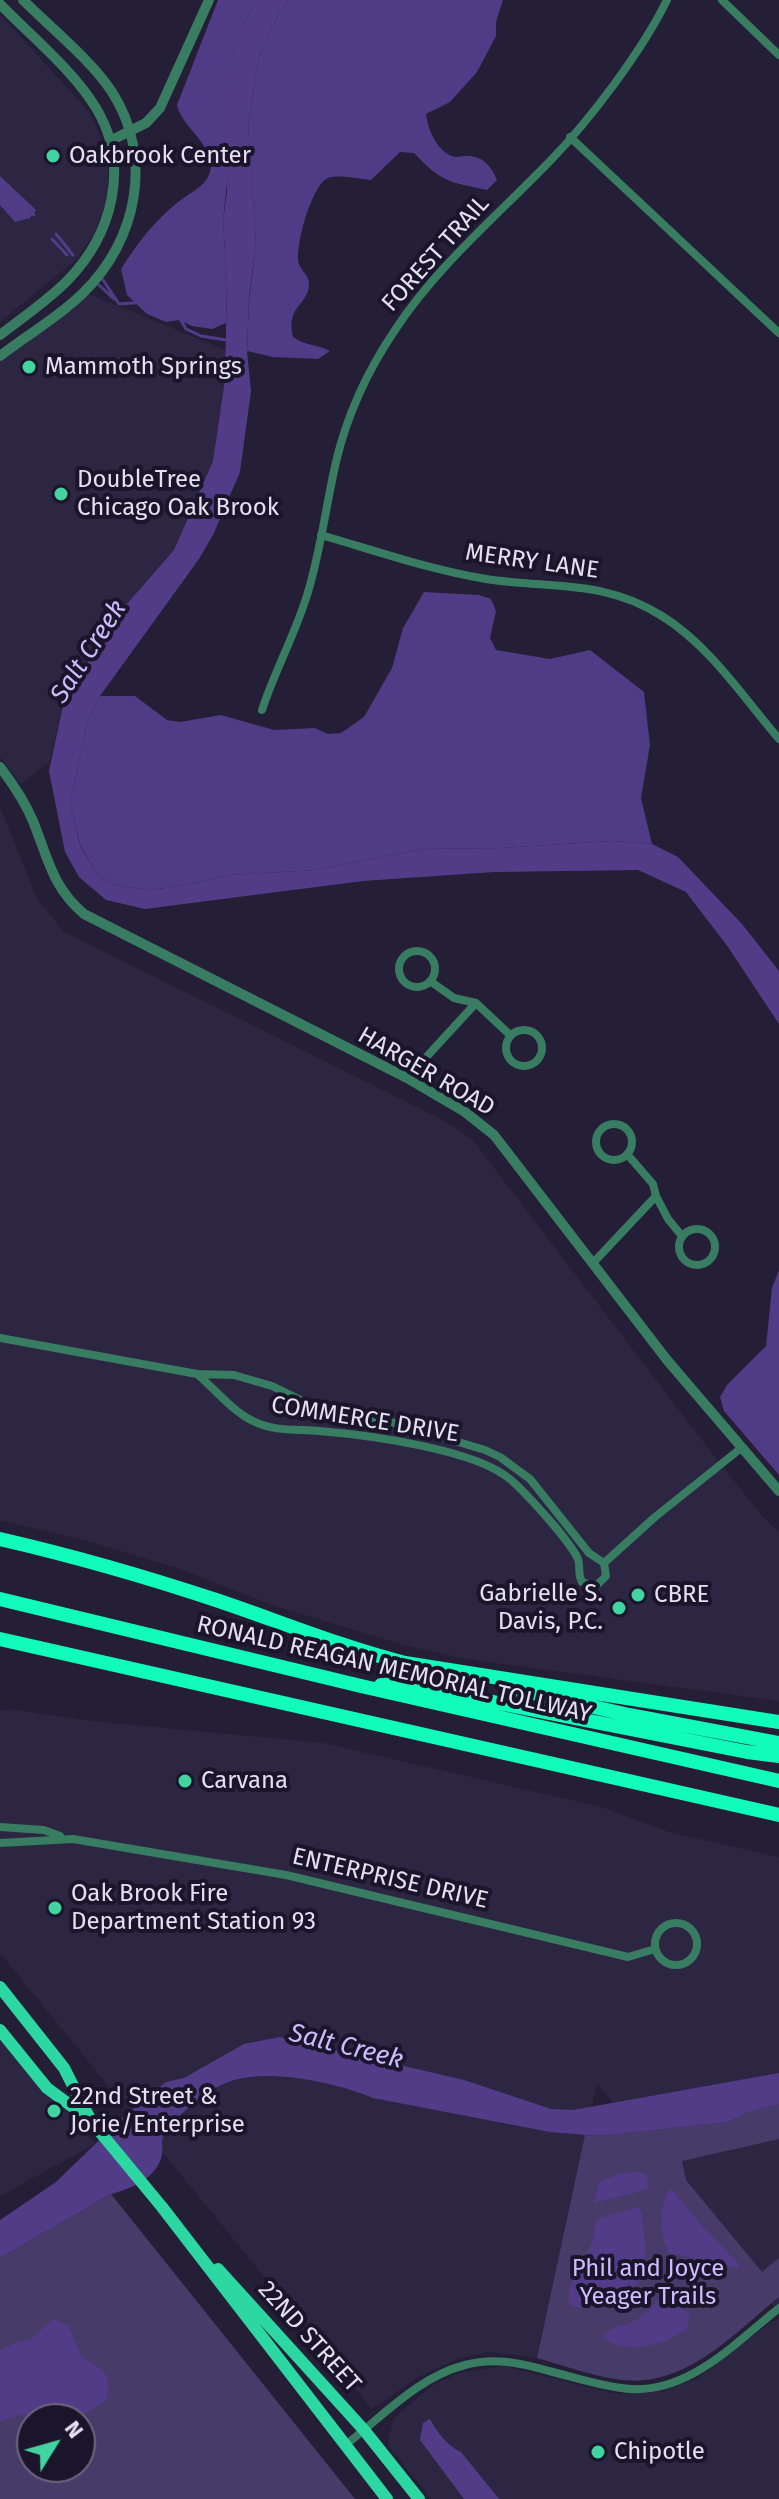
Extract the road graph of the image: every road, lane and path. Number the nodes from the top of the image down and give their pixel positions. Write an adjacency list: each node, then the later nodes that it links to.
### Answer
1 (23, 0): 7 (street)
2 (209, 0): 7 (street)
3 (667, 0): 8 (street, FOREST TRAIL)
4 (722, 0): 6 (street)
5 (0, 4): 9 (street)
6 (779, 55)
7 (130, 132): 9 (street); 12 (street)
8 (570, 137): 10 (street); 13 (street, FOREST TRAIL)
9 (110, 141): 11 (street)
10 (779, 333)
11 (0, 335)
12 (0, 356)
13 (321, 535): 14 (street, FOREST TRAIL); 15 (street, MERRY LANE)
14 (262, 710)
15 (779, 739)
16 (0, 767): 20 (street, HARGER ROAD)
17 (430, 981): 17 (street); 18 (street)
18 (476, 1003): 19 (street); 20 (street)
19 (510, 1035): 19 (street)
20 (407, 1078): 24 (street, HARGER ROAD)
21 (627, 1154): 21 (street); 22 (street)
22 (656, 1196): 23 (street); 24 (street)
23 (682, 1236): 23 (street)
24 (593, 1263): 27 (street, HARGER ROAD)
25 (0, 1338): 26 (street, COMMERCE DRIVE)
26 (197, 1374): 30 (street, COMMERCE DRIVE); 30 (street, COMMERCE DRIVE)
27 (740, 1449): 28 (street, HARGER ROAD); 30 (street, COMMERCE DRIVE)
28 (779, 1491)
29 (0, 1539): 33 (highway, RONALD REAGAN MEMORIAL TOLLWAY)
30 (604, 1563)
31 (0, 1599): 34 (highway, RONALD REAGAN MEMORIAL TOLLWAY)
32 (0, 1639): 39 (highway)
33 (405, 1663): 35 (highway, RONALD REAGAN MEMORIAL TOLLWAY); 36 (highway)
34 (361, 1686): 37 (highway); 38 (highway, RONALD REAGAN MEMORIAL TOLLWAY)
35 (779, 1722)
36 (779, 1743)
37 (779, 1756)
38 (779, 1781)
39 (779, 1815)
40 (0, 1827): 41 (street, ENTERPRISE DRIVE)
41 (65, 1838): 42 (street, ENTERPRISE DRIVE); 43 (street, ENTERPRISE DRIVE)
42 (0, 1843)
43 (655, 1949): 43 (street, ENTERPRISE DRIVE)
44 (0, 1987): 46 (main road, 22ND STREET)
45 (0, 2030): 46 (main road, 22ND STREET)
46 (91, 2121): 47 (main road, 22ND STREET)
47 (162, 2207): 49 (main road, 22ND STREET); 50 (main road, 22ND STREET)
48 (779, 2308): 49 (street)
49 (364, 2430): 50 (street); 52 (main road, 22ND STREET)
50 (344, 2446): 51 (main road, 22ND STREET)
51 (387, 2499)
52 (419, 2499)

